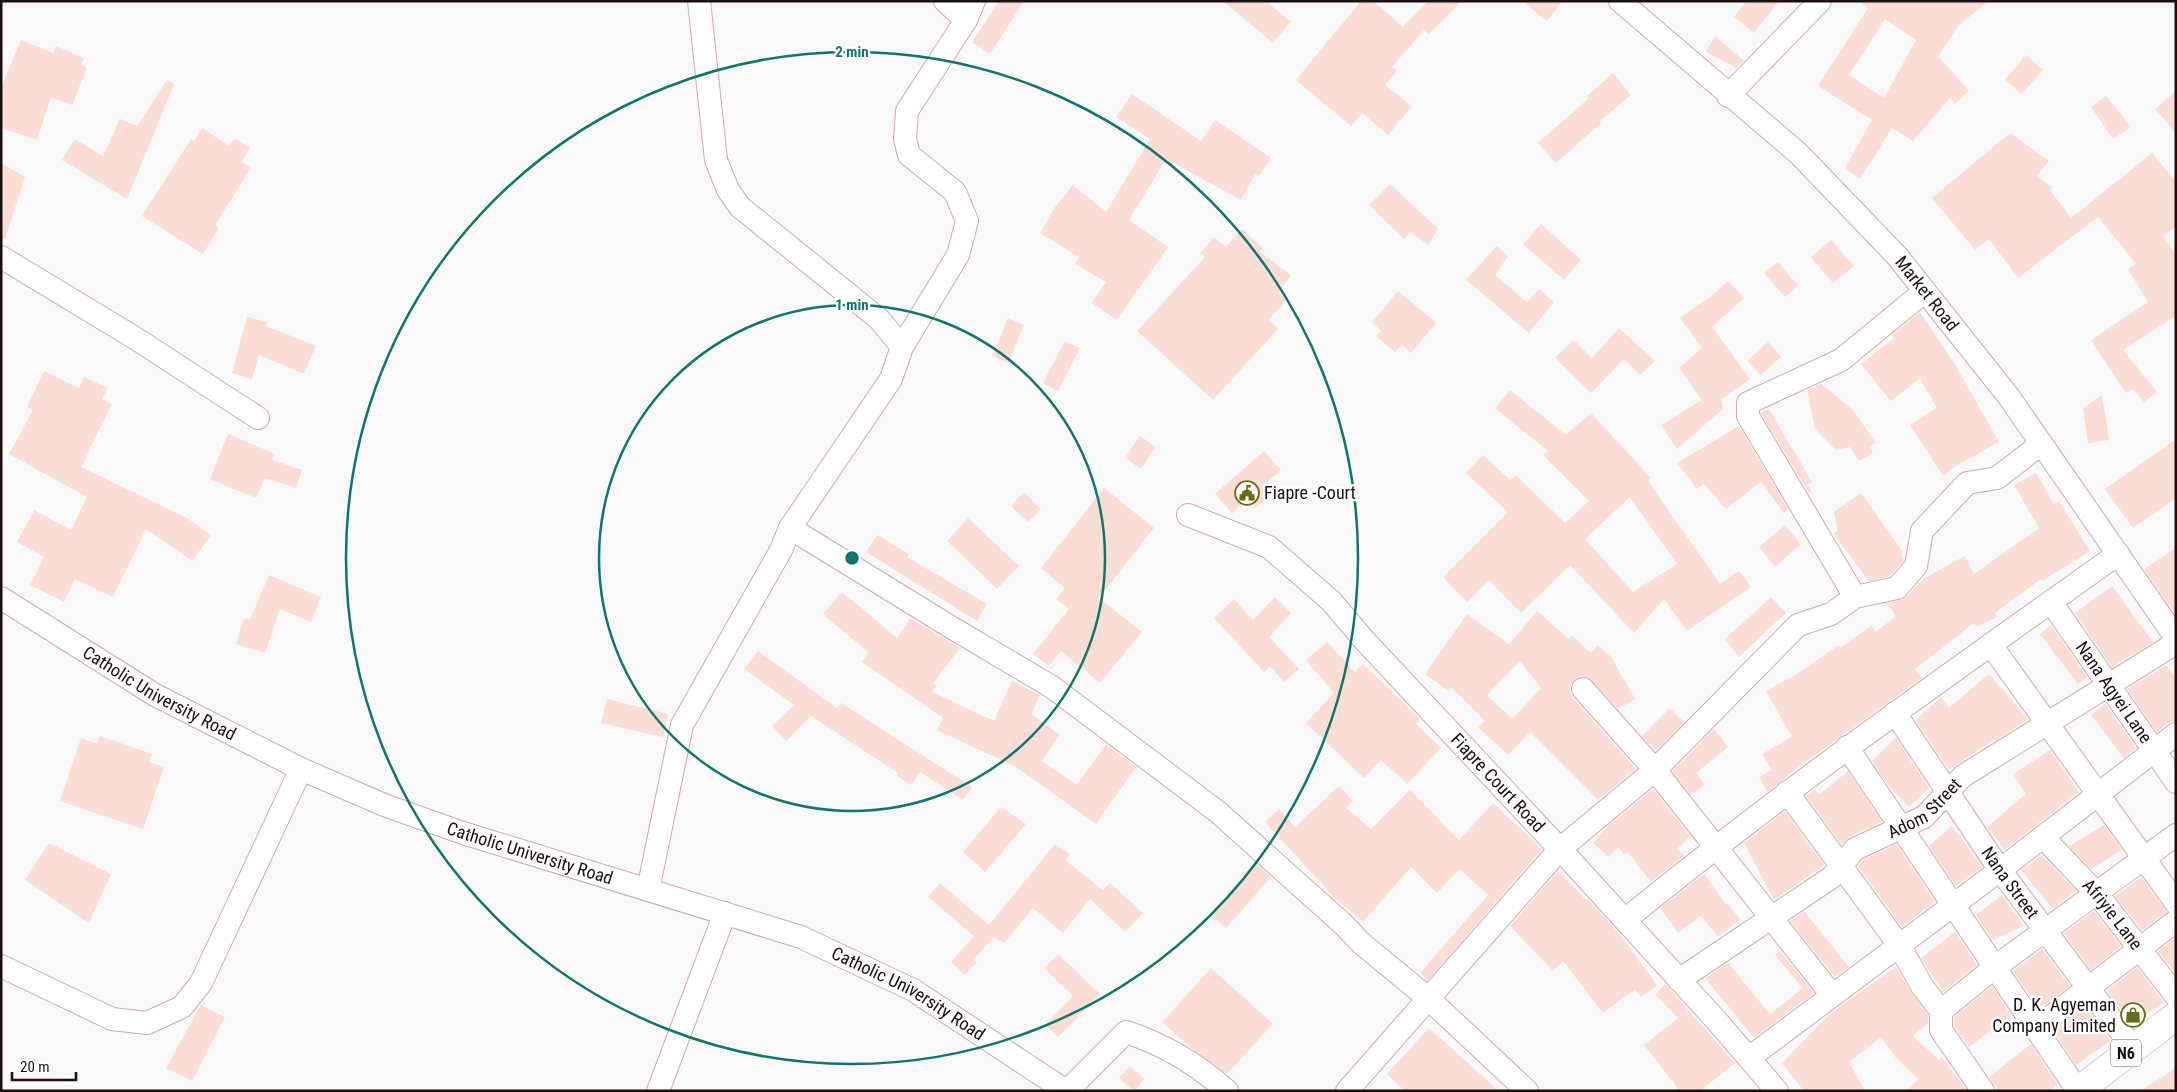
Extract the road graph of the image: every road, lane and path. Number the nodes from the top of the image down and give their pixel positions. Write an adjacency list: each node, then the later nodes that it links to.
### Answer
1 (699, 1): 9 (street)
2 (945, 1): 5 (street)
3 (1620, 1): 6 (street, Market Road)
4 (1820, 1): 6 (street)
5 (970, 11): 9 (street)
6 (1728, 96): 8 (street, Market Road)
7 (1, 257): 10 (street)
8 (1925, 291): 11 (street, Market Road); 15 (street)
9 (902, 347): 13 (street)
10 (258, 418)
11 (2041, 444): 14 (street, Market Road); 15 (street)
12 (1188, 515): 37 (street, Fiapre Court Road)
13 (790, 528): 41 (street); 58 (street)
14 (2118, 554): 17 (street); 18 (street, Market Road)
15 (1855, 597): 28 (street)
16 (1, 598): 27 (street, Catholic University Road)
17 (2051, 602): 19 (street); 20 (street, Nana Agyei Lane)
18 (2175, 635): 20 (street, Adom Street)
19 (1991, 645): 22 (street); 23 (street)
20 (2108, 685): 23 (street, Adom Street); 26 (street, Nana Agyei Lane)
21 (1583, 689): 28 (street)
22 (1895, 713): 25 (street); 31 (street, Nana Street)
23 (2048, 723): 31 (street, Adom Street); 32 (street)
24 (2176, 734): 26 (street)
25 (1847, 747): 30 (street); 33 (street)
26 (2154, 751): 29 (street, Nana Agyei Lane); 32 (street)
27 (302, 769): 41 (street, Catholic University Road); 52 (street)
28 (1655, 770): 36 (street); 37 (street)
29 (2176, 782)
30 (1787, 792): 36 (street); 39 (street)
31 (1948, 792): 33 (street, Adom Street); 40 (street, Nana Street)
32 (2099, 794): 35 (street); 38 (street)
33 (1902, 828): 39 (street, Adom Street); 44 (street)
34 (2176, 835): 38 (street)
35 (2043, 837): 40 (street); 42 (street, Afriyie Lane)
36 (1714, 847): 46 (street); 47 (street)
37 (1560, 849): 47 (street, Fiapre Court Road); 58 (street)
38 (2144, 858): 42 (street); 43 (street)
39 (1841, 866): 46 (street, Adom Street); 50 (street)
40 (2000, 870): 44 (street); 49 (street, Nana Street)
41 (648, 890): 45 (street, Catholic University Road)
42 (2096, 893): 49 (street); 51 (street, Afriyie Lane)
43 (2176, 903)
44 (1954, 904): 50 (street); 53 (street)
45 (725, 913): 64 (street); 65 (street, Catholic University Road)
46 (1771, 919): 54 (street, Adom Street); 56 (street)
47 (1625, 920): 54 (street, Fiapre Court Road)
48 (2176, 921): 51 (street)
49 (2045, 930): 53 (street); 55 (street, Nana Street)
50 (1900, 945): 56 (street); 59 (street)
51 (2139, 949): 55 (street); 57 (street, Afriyie Lane)
52 (1, 966)
53 (1995, 967): 59 (street); 61 (street)
54 (1679, 980): 63 (street, Fiapre Court Road)
55 (2088, 987): 61 (street); 62 (street, Nana Street)
56 (1832, 996): 63 (street)
57 (2176, 996)
58 (1429, 999): 67 (street); 68 (street)
59 (1941, 1010): 70 (street)
60 (2176, 1016): 62 (main road, N6)
61 (2036, 1028): 71 (street)
62 (2133, 1048): 71 (main road, N6)
63 (1748, 1058): 69 (street, Fiapre Court Road)
64 (658, 1091)
65 (1066, 1091): 66 (street)
66 (1227, 1091)
67 (1348, 1091)
68 (1527, 1091)
69 (1778, 1091)
70 (1983, 1091)
71 (2078, 1091)

